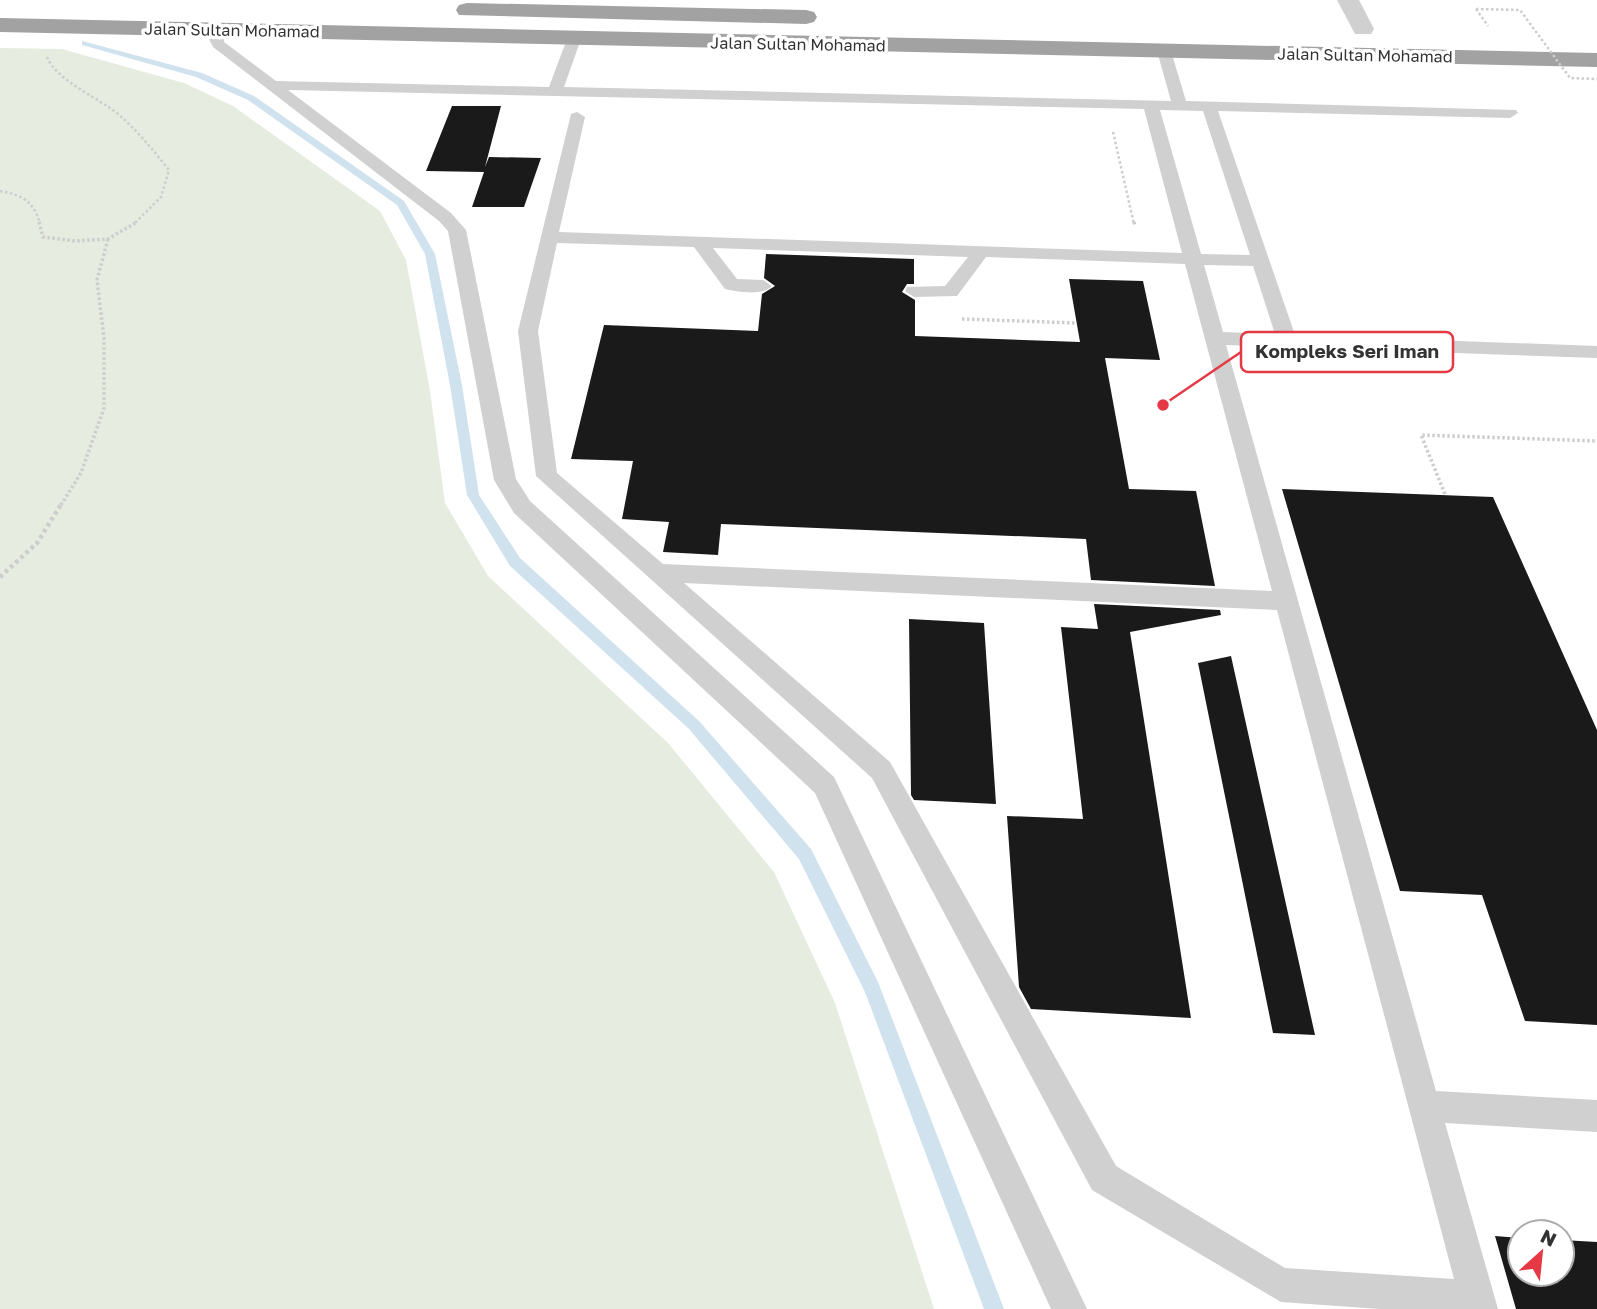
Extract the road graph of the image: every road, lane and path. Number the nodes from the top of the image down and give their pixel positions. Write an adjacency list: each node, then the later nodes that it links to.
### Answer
1 (1348, 0): 8 (street)
2 (447, 9): 3 (highway, Jalan Sultan Mohamad)
3 (822, 17)
4 (0, 25): 5 (highway, Jalan Sultan Mohamad)
5 (64, 26): 6 (highway, Jalan Sultan Mohamad); 24 (path)
6 (217, 29): 11 (highway, Jalan Sultan Mohamad); 15 (lane)
7 (1335, 29): 8 (highway, Jalan Sultan Mohamad)
8 (1363, 29): 9 (highway, Jalan Sultan Mohamad)
9 (1389, 30)
10 (1493, 32): 14 (path, bridge)
11 (574, 39): 12 (highway, Jalan Sultan Mohamad); 16 (lane)
12 (1164, 51): 13 (highway, Jalan Sultan Mohamad); 18 (lane)
13 (1597, 60)
14 (1597, 79)
15 (270, 85): 16 (lane); 44 (lane)
16 (555, 91): 17 (lane)
17 (1151, 105): 18 (lane); 27 (lane)
18 (1180, 106): 19 (lane)
19 (1209, 106): 20 (lane); 28 (lane)
20 (1510, 113)
21 (578, 117): 23 (lane)
22 (0, 191): 24 (path)
23 (550, 237): 25 (lane); 38 (lane)
24 (108, 239): 39 (path)
25 (699, 242): 26 (lane); 29 (lane)
26 (981, 252): 27 (lane); 30 (lane)
27 (1193, 259): 28 (lane); 33 (lane)
28 (1261, 261): 34 (lane)
29 (763, 286)
30 (915, 291)
31 (960, 319): 32 (path)
32 (1077, 323)
33 (1215, 338): 34 (lane); 40 (lane)
34 (1287, 341): 35 (lane)
35 (1597, 352)
36 (1597, 441): 37 (path)
37 (1445, 494)
38 (659, 573): 40 (lane); 43 (lane)
39 (0, 577)
40 (1286, 601): 41 (lane)
41 (1425, 1106): 42 (lane); 43 (lane)
42 (1597, 1116)
43 (1478, 1303)
44 (1069, 1309)

